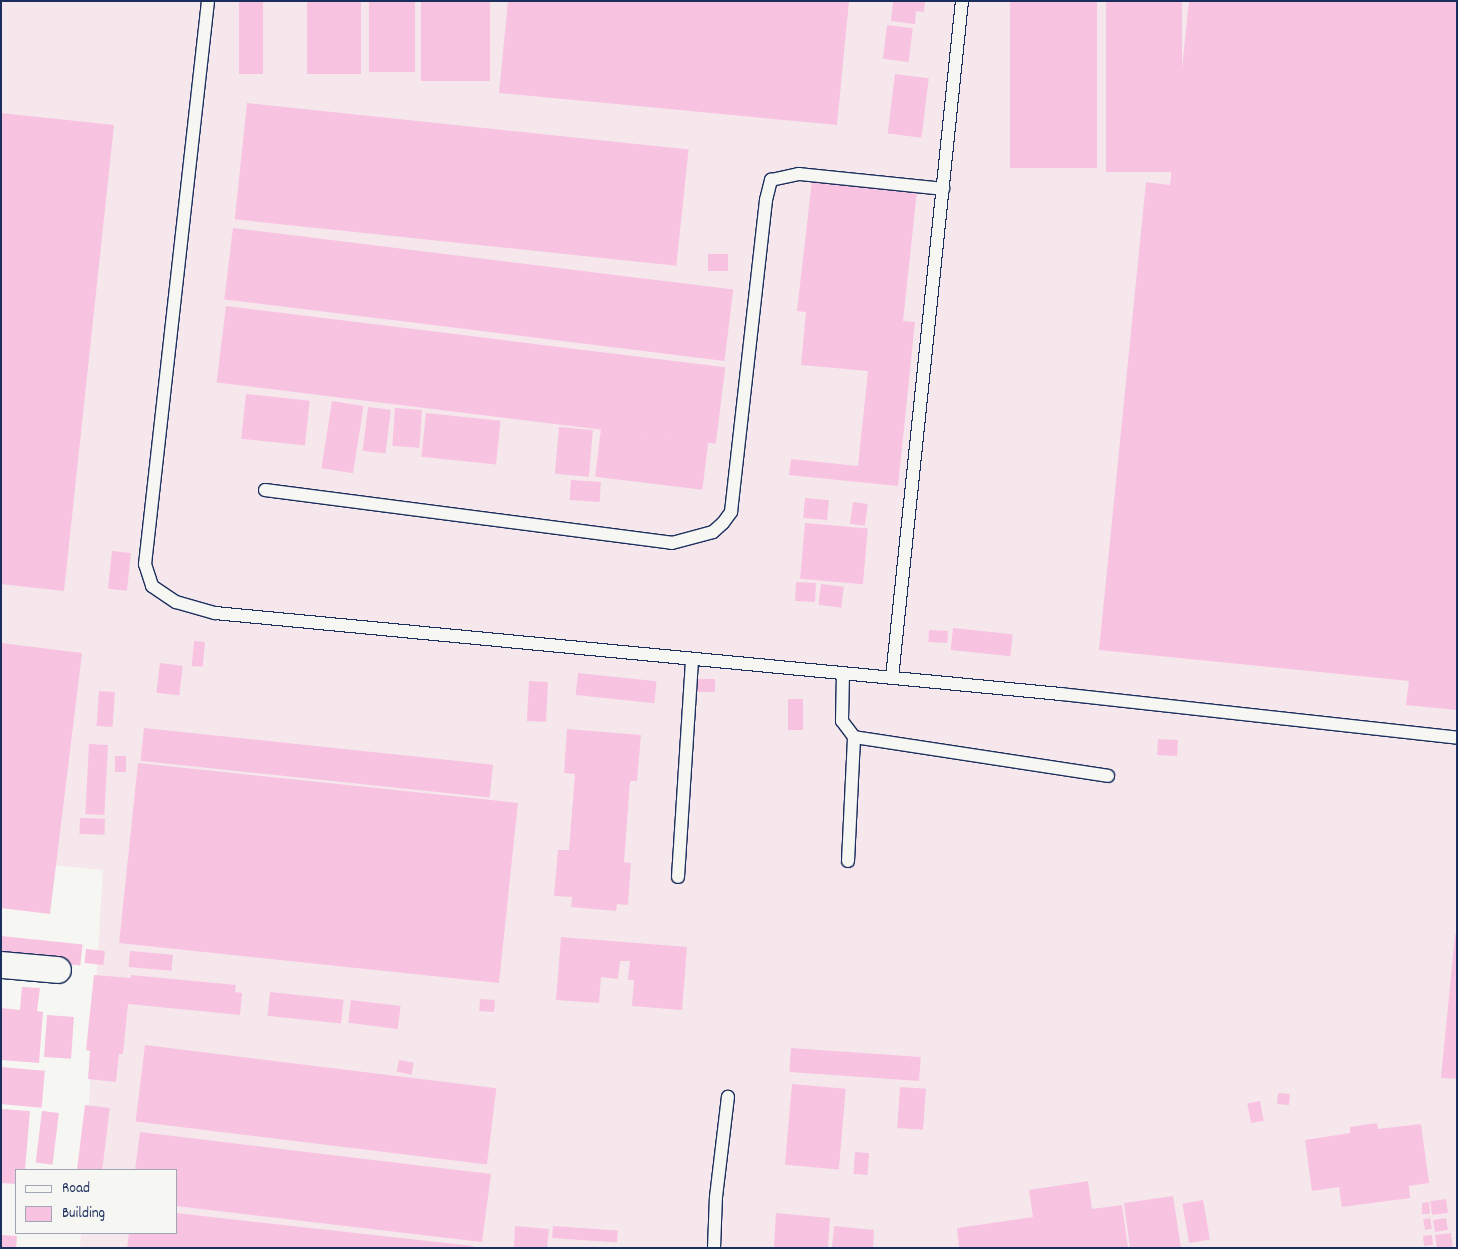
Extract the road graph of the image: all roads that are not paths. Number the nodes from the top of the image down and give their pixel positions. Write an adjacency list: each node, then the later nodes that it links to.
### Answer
1 (208, 1): 5 (lane)
2 (962, 1): 3 (lane)
3 (943, 189): 4 (lane); 7 (lane)
4 (265, 490)
5 (692, 659): 6 (lane); 12 (lane)
6 (843, 673): 7 (lane); 8 (lane)
7 (892, 678): 9 (lane)
8 (854, 737): 10 (lane); 11 (lane)
9 (1457, 738)
10 (1108, 776)
11 (848, 861)
12 (678, 877)
13 (1, 965): 14 (street)
14 (58, 970)
15 (728, 1097): 16 (lane)
16 (714, 1248)

